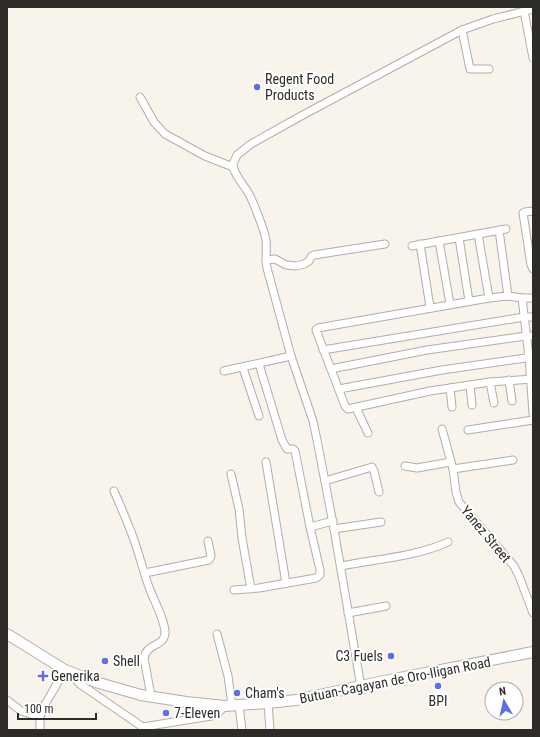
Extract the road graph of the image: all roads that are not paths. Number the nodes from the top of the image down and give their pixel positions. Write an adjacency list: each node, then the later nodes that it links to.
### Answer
1 (533, 9): 2 (street)
2 (524, 11): 3 (street); 4 (street)
3 (462, 30): 5 (street); 7 (street)
4 (533, 58)
5 (489, 69)
6 (140, 97): 7 (street)
7 (233, 167): 17 (street)
8 (533, 211): 9 (street)
9 (530, 232): 16 (street)
10 (478, 234): 11 (street); 19 (street); 20 (street)
11 (459, 238): 12 (street); 23 (street)
12 (439, 241): 14 (street); 24 (street)
13 (385, 244): 17 (street)
14 (420, 244): 15 (street); 25 (street)
15 (412, 246)
16 (531, 254): 18 (street)
17 (266, 260): 30 (street)
18 (533, 269)
19 (508, 296): 20 (street); 21 (street)
20 (489, 298): 23 (street)
21 (522, 298): 22 (street); 26 (street)
22 (533, 298)
23 (469, 301): 24 (street)
24 (450, 304): 25 (street)
25 (430, 308): 29 (street)
26 (524, 317): 27 (street); 28 (street); 29 (street)
27 (533, 317)
28 (529, 336): 31 (street); 34 (street)
29 (323, 350): 34 (street)
30 (291, 356): 32 (street); 59 (street)
31 (531, 357): 36 (street); 41 (street)
32 (259, 364): 33 (street); 64 (street)
33 (243, 368): 35 (street); 49 (street)
34 (331, 369): 41 (street)
35 (224, 371)
36 (531, 379): 37 (street); 43 (street)
37 (510, 380): 38 (street); 42 (street)
38 (490, 382): 39 (street); 44 (street)
39 (470, 385): 40 (street); 45 (street)
40 (450, 388): 46 (street); 47 (street)
41 (339, 389): 47 (street)
42 (512, 401)
43 (533, 401): 48 (street)
44 (494, 403)
45 (472, 405)
46 (452, 407)
47 (356, 408): 53 (street)
48 (533, 414)
49 (259, 416)
50 (533, 420): 52 (street)
51 (442, 428): 56 (street, Yanez Street)
52 (468, 430)
53 (368, 433)
54 (513, 460): 56 (street)
55 (266, 462): 69 (street)
56 (452, 465): 57 (street); 74 (street, Yanez Street)
57 (405, 466)
58 (231, 474): 70 (street)
59 (325, 481): 61 (street); 63 (street)
60 (114, 491): 68 (street)
61 (379, 492)
62 (381, 522): 63 (street)
63 (334, 525): 64 (street); 67 (street)
64 (310, 527): 69 (street)
65 (208, 541): 68 (street)
66 (448, 542): 67 (street)
67 (341, 566): 73 (street)
68 (145, 573): 80 (street)
69 (286, 583): 70 (street)
70 (251, 589): 71 (street)
71 (234, 590)
72 (386, 606): 73 (street)
73 (348, 613): 79 (street)
74 (533, 613)
75 (7, 634): 78 (highway, Butuan-Cagayan de Oro-Iligan Road)
76 (217, 634): 83 (street)
77 (533, 652): 79 (highway, Butuan-Cagayan de Oro-Iligan Road)
78 (68, 671): 80 (highway, Butuan-Cagayan de Oro-Iligan Road); 84 (street); 85 (street)
79 (361, 686): 82 (highway, Butuan-Cagayan de Oro-Iligan Road)
80 (151, 696): 83 (highway, Butuan-Cagayan de Oro-Iligan Road)
81 (7, 700): 84 (street)
82 (268, 704): 83 (highway, Butuan-Cagayan de Oro-Iligan Road); 88 (street)
83 (232, 705): 85 (street); 87 (street)
84 (40, 717): 86 (street)
85 (145, 728)
86 (40, 730)
87 (242, 730)
88 (270, 730)

